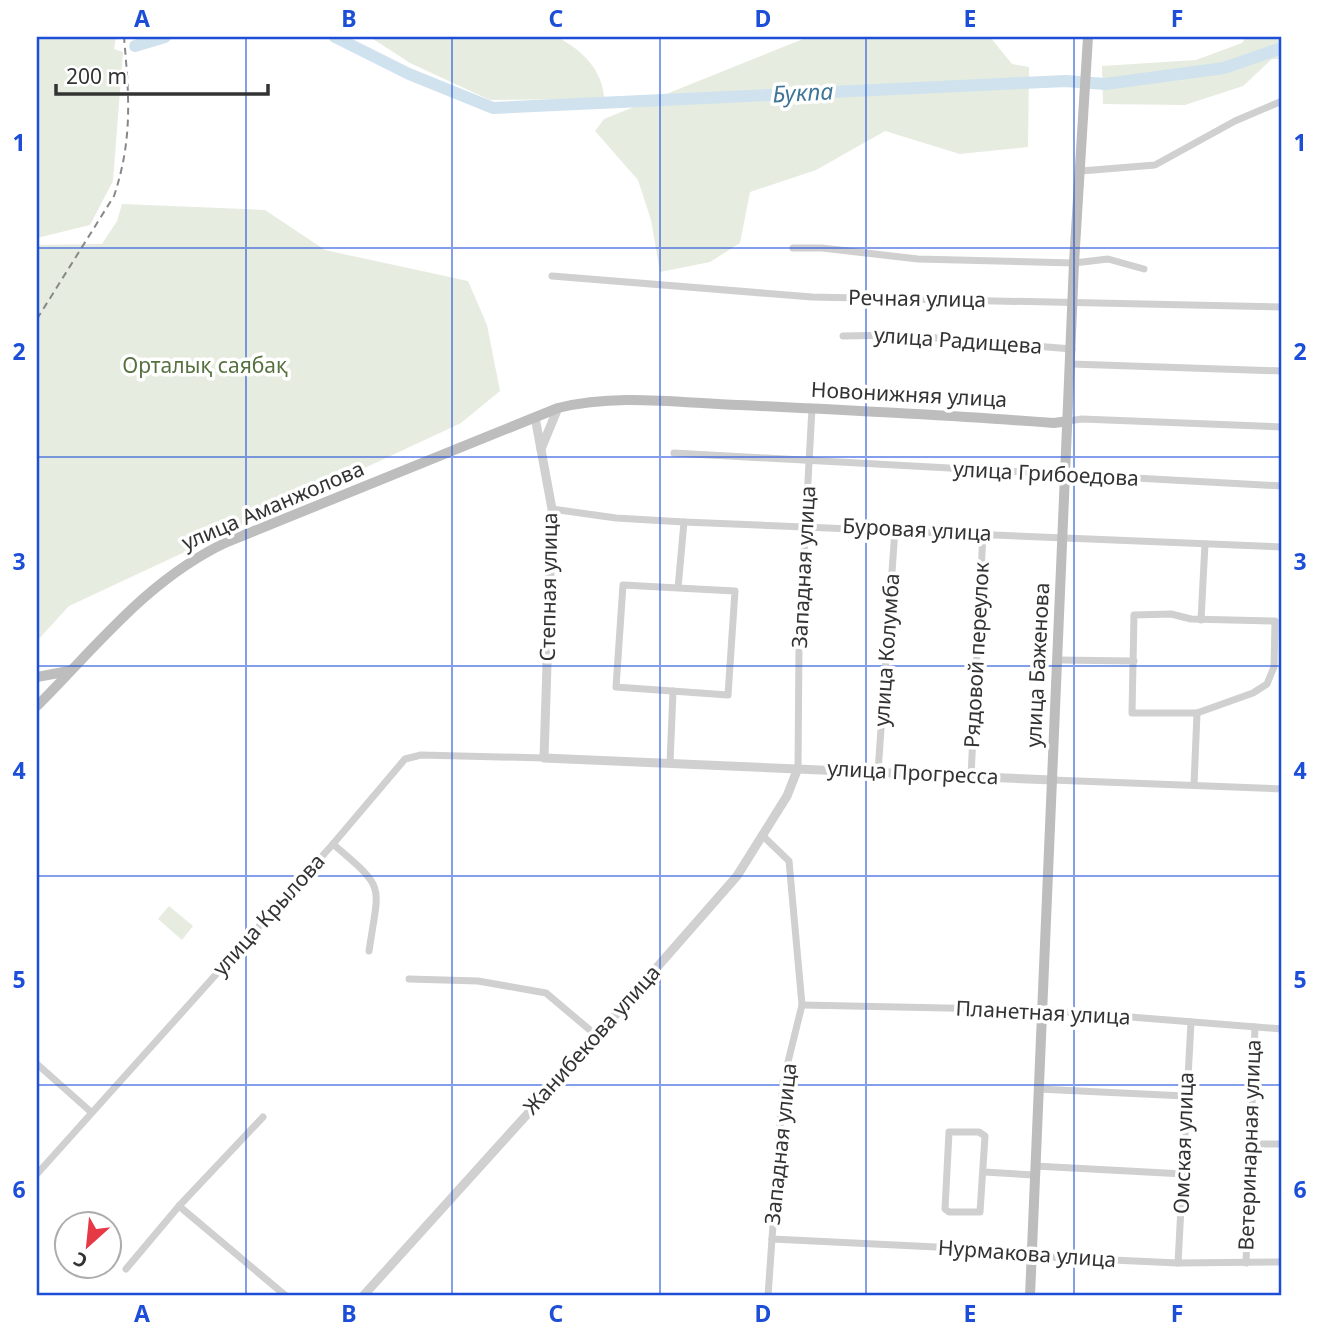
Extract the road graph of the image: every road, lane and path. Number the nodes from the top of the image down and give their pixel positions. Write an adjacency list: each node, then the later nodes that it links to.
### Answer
1 (1088, 37): 3 (main road, улица Баженова)
2 (1282, 101): 3 (street)
3 (1082, 171): 5 (main road, улица Баженова)
4 (793, 248): 5 (street)
5 (1074, 263): 6 (street); 8 (main road, улица Баженова)
6 (1144, 269)
7 (552, 276): 8 (street, Речная улица)
8 (1074, 303): 9 (street, Речная улица); 11 (main road, улица Баженова)
9 (1282, 307)
10 (844, 336): 11 (street, улица Радищева)
11 (1072, 349): 12 (main road, улица Баженова)
12 (1071, 364): 13 (street, улица Радищева); 17 (main road, улица Баженова)
13 (1282, 371)
14 (558, 408): 15 (main road, Новонижняя улица); 16 (main road, Новонижняя улица); 19 (street)
15 (812, 408): 17 (main road, Новонижняя улица); 21 (street, Западная улица)
16 (535, 417): 19 (street, Степная улица); 37 (main road, улица Аманжолова)
17 (1068, 421): 18 (street, Новонижняя улица); 22 (main road, улица Баженова)
18 (1282, 427)
19 (540, 450): 24 (street, Степная улица)
20 (674, 453): 21 (street, улица Грибоедова)
21 (809, 461): 22 (street, улица Грибоедова); 26 (street, Западная улица)
22 (1066, 476): 23 (street, улица Грибоедова); 29 (main road, улица Баженова)
23 (1282, 486)
24 (552, 509): 25 (street, Буровая улица); 44 (street, Степная улица)
25 (684, 522): 26 (street, Буровая улица); 32 (street)
26 (806, 525): 27 (street, Буровая улица); 46 (street, Западная улица)
27 (895, 529): 28 (street, Буровая улица); 47 (street, улица Колумба)
28 (983, 533): 29 (street, Буровая улица); 48 (street, Рядовой переулок)
29 (1063, 538): 30 (street, Буровая улица); 34 (main road, улица Баженова)
30 (1205, 544): 31 (street, Буровая улица); 33 (street)
31 (1282, 547)
32 (678, 588): 40 (street); 40 (street)
33 (1201, 620): 35 (street); 36 (street)
34 (1057, 660): 35 (street); 49 (main road, улица Баженова)
35 (1134, 661): 43 (street)
36 (1278, 668): 43 (street)
37 (70, 671): 38 (main road); 41 (main road, улица Аманжолова)
38 (37, 677)
39 (37, 689): 41 (main road)
40 (673, 691): 45 (street)
41 (46, 697): 42 (main road)
42 (37, 706)
43 (1197, 713): 50 (street)
44 (544, 758): 45 (street, улица Прогресса); 53 (street, улица Крылова)
45 (670, 763): 46 (street, улица Прогресса)
46 (798, 768): 47 (street, улица Прогресса); 52 (street, Жанибекова улица)
47 (878, 772): 48 (street, улица Прогресса)
48 (971, 776): 49 (street, улица Прогресса)
49 (1052, 780): 50 (street, улица Прогресса); 57 (main road, улица Баженова)
50 (1194, 785): 51 (street, улица Прогресса)
51 (1282, 789)
52 (764, 837): 56 (street, Западная улица); 61 (street, Жанибекова улица)
53 (333, 844): 54 (street); 65 (street, улица Крылова)
54 (369, 951)
55 (409, 979): 61 (street)
56 (803, 1005): 57 (street, Планетная улица); 74 (street, Западная улица)
57 (1042, 1010): 58 (street, Планетная улица); 63 (main road, улица Баженова)
58 (1191, 1022): 59 (street, Планетная улица); 64 (street, Омская улица)
59 (1255, 1027): 60 (street, Планетная улица); 67 (street, Ветеринарная улица)
60 (1282, 1029)
61 (597, 1036): 81 (street, Жанибекова улица)
62 (37, 1064): 65 (street)
63 (1038, 1088): 64 (street); 69 (main road, улица Баженова)
64 (1185, 1096): 72 (street, Омская улица)
65 (92, 1112): 71 (street, улица Крылова)
66 (264, 1117): 73 (street)
67 (1249, 1144): 68 (street); 77 (street, Ветеринарная улица)
68 (1282, 1144)
69 (1035, 1170): 70 (street); 72 (street); 75 (main road, улица Баженова)
70 (984, 1172): 70 (street)
71 (37, 1174)
72 (1184, 1174): 78 (street, Омская улица)
73 (179, 1206): 79 (street); 80 (street)
74 (772, 1239): 75 (street, Нурмакова улица); 82 (street, Западная улица)
75 (1032, 1254): 78 (street, Нурмакова улица); 83 (main road, улица Баженова)
76 (1282, 1262): 77 (street, Нурмакова улица)
77 (1246, 1263): 78 (street, Нурмакова улица)
78 (1178, 1264)
79 (125, 1269)
80 (286, 1296)
81 (363, 1296)
82 (768, 1296)
83 (1030, 1296)

